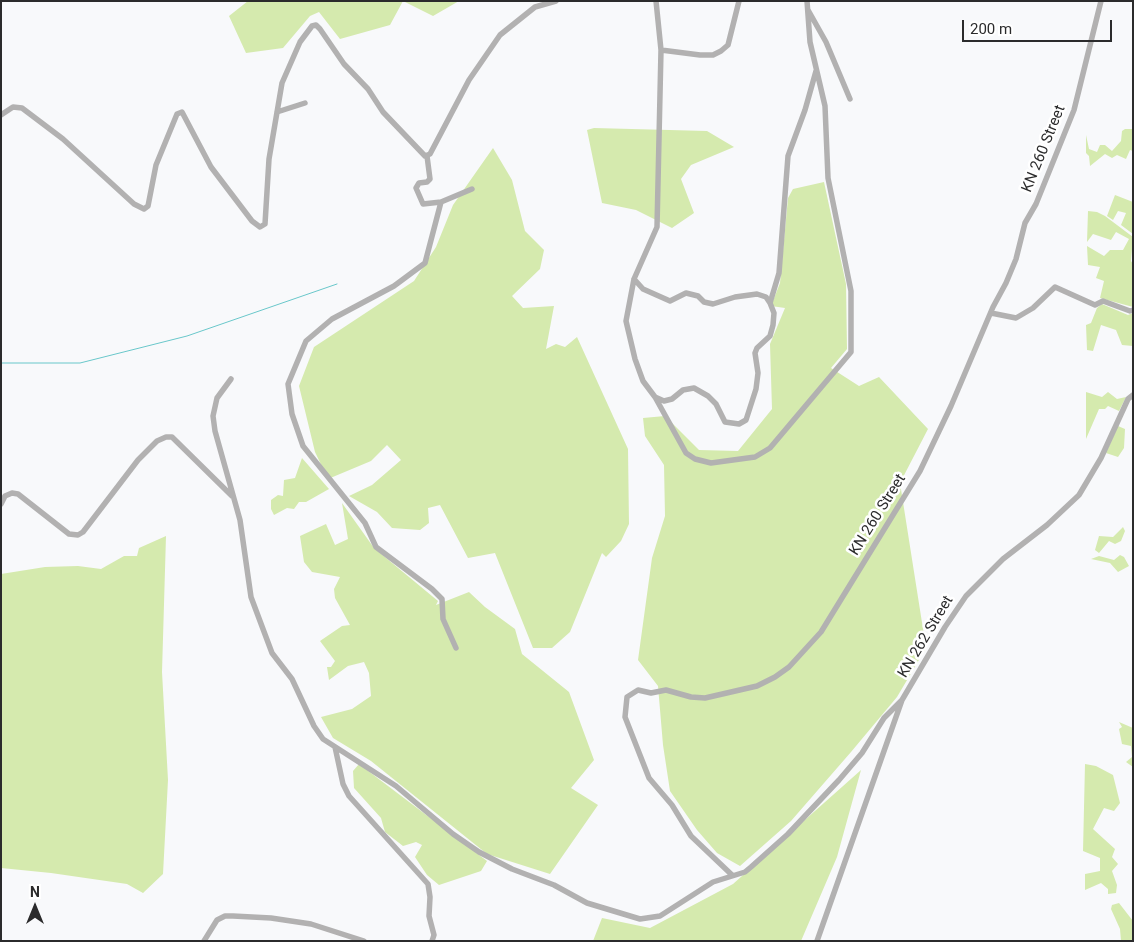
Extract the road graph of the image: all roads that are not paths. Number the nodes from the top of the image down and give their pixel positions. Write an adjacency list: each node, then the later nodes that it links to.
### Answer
1 (556, 1): 12 (street)
2 (656, 1): 6 (street)
3 (739, 1): 6 (street)
4 (1101, 1): 18 (street, KN 260 Street)
5 (807, 5): 7 (street); 8 (street)
6 (661, 50): 15 (street)
7 (816, 71): 16 (street); 21 (street)
8 (850, 99)
9 (305, 103): 10 (street)
10 (277, 112): 11 (street); 12 (street)
11 (1, 115)
12 (427, 156): 14 (street)
13 (472, 189): 14 (street)
14 (441, 202): 24 (street)
15 (634, 279): 16 (street); 21 (street)
16 (770, 303): 21 (street)
17 (1133, 310): 18 (street)
18 (990, 313): 27 (street, KN 260 Street)
19 (230, 379): 22 (street)
20 (1133, 395): 25 (street, KN 262 Street)
21 (655, 397)
22 (233, 497): 23 (street); 26 (street)
23 (1, 504)
24 (456, 648)
25 (902, 700): 27 (street); 31 (street, KN 262 Street)
26 (335, 747): 27 (street); 30 (street)
27 (732, 875)
28 (204, 941): 29 (street)
29 (364, 941)
30 (432, 941)
31 (817, 941)

